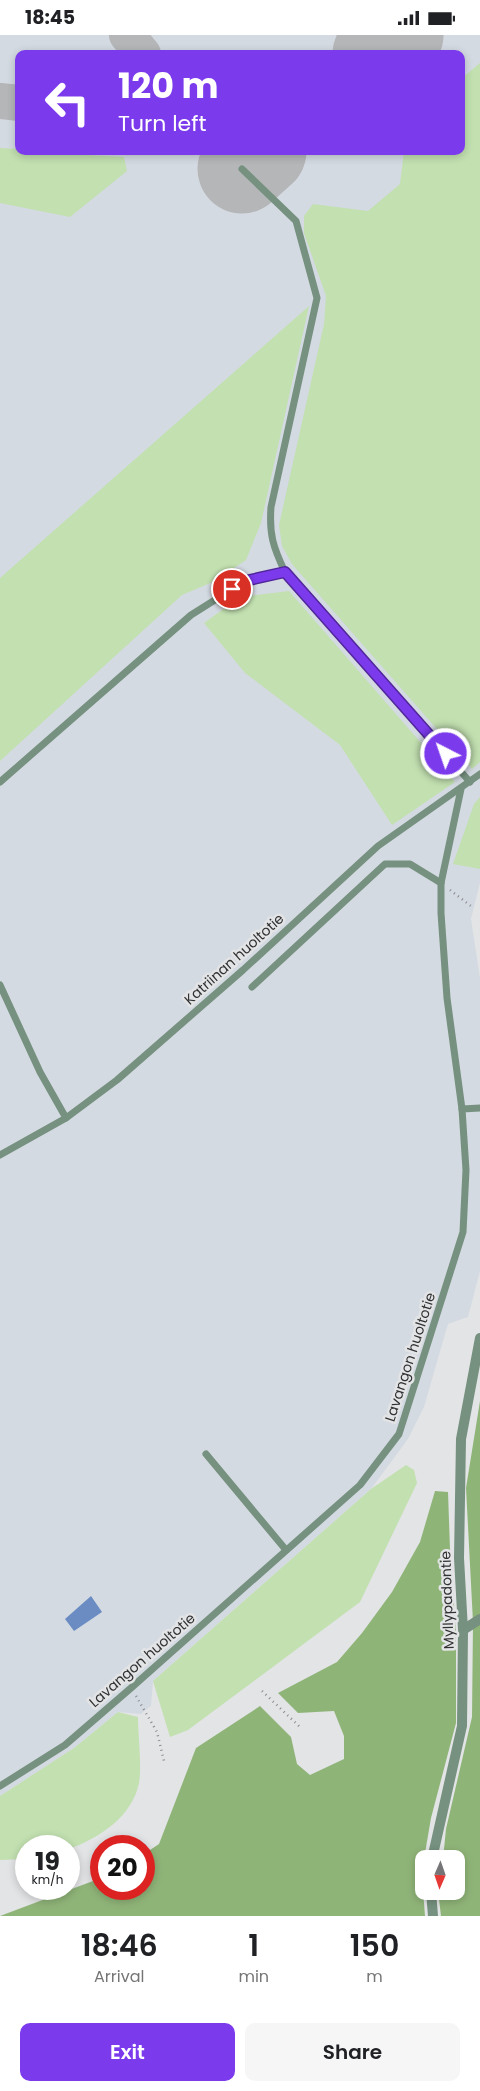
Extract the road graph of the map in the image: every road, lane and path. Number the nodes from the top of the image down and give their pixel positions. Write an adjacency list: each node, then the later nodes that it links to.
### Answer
1 (242, 169): 2 (lane)
2 (285, 572): 4 (lane); 5 (lane)
3 (480, 774): 4 (lane, Katriinan huoltotie)
4 (470, 782): 6 (lane, Katriinan huoltotie)
5 (0, 783)
6 (461, 789): 7 (lane, Lavangon huoltotie); 13 (lane, Katriinan huoltotie)
7 (441, 883): 8 (path); 10 (lane); 12 (lane, Lavangon huoltotie)
8 (471, 906)
9 (0, 985): 13 (lane)
10 (252, 987)
11 (480, 1107): 12 (lane)
12 (462, 1109): 17 (lane, Lavangon huoltotie)
13 (66, 1119): 14 (lane, Katriinan huoltotie)
14 (0, 1155)
15 (480, 1338): 19 (street, Myllypadontie)
16 (206, 1454): 17 (lane)
17 (286, 1550): 20 (lane, Lavangon huoltotie)
18 (480, 1619): 19 (street)
19 (464, 1630): 25 (street, Myllypadontie)
20 (131, 1688): 23 (path); 24 (lane, Lavangon huoltotie)
21 (262, 1691): 22 (path)
22 (301, 1729)
23 (164, 1761)
24 (0, 1786)
25 (434, 1850)
26 (432, 1900): 27 (street)
27 (433, 1916)

